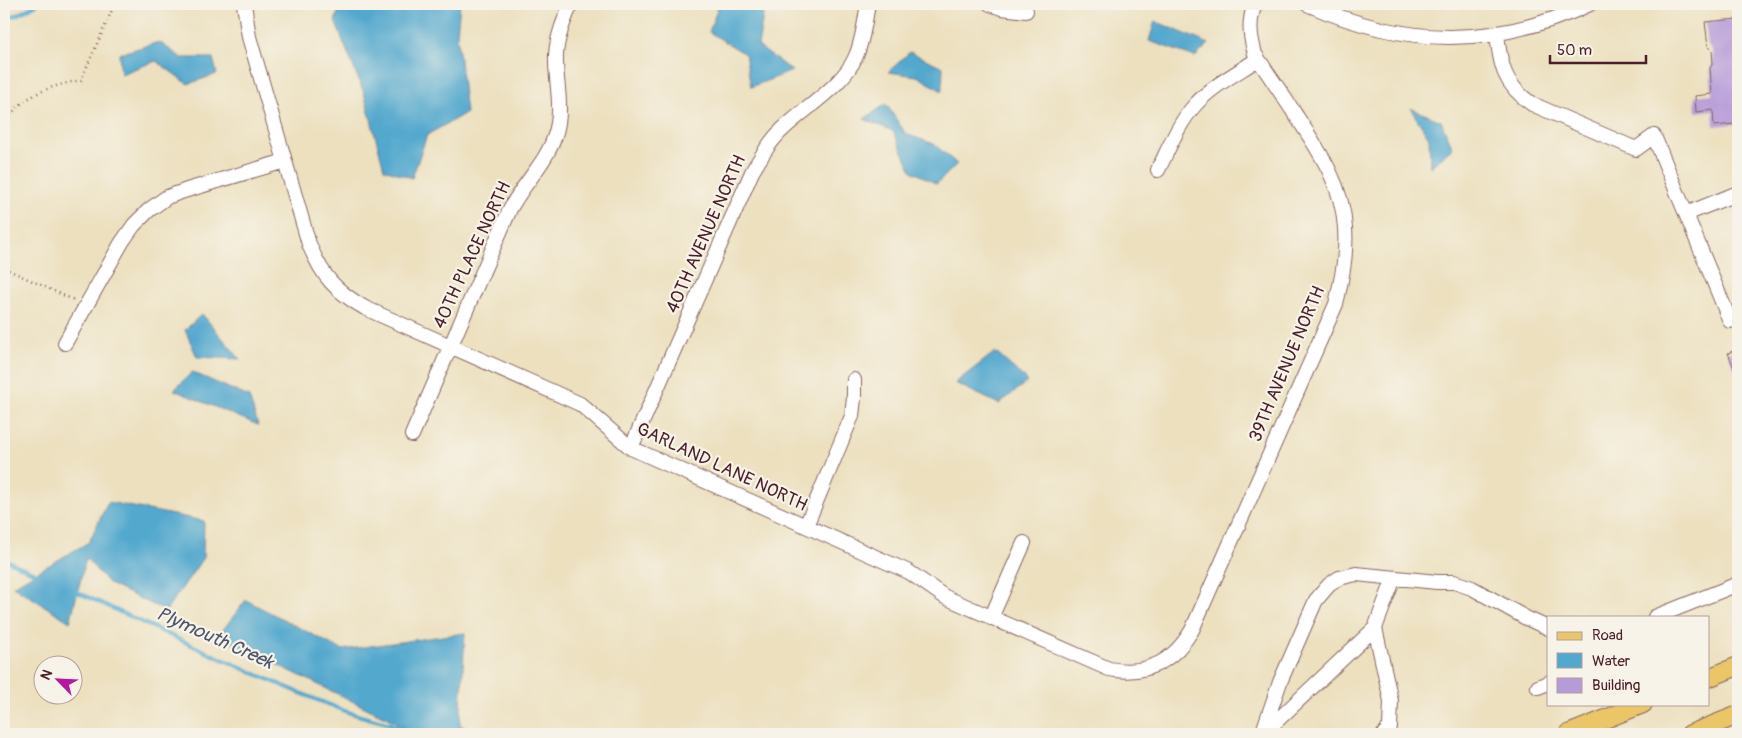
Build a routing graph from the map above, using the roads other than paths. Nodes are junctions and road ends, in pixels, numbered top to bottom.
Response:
1 (244, 4) edge
2 (571, 4) edge
3 (868, 4) edge
4 (990, 4) edge
5 (1255, 4) edge
6 (1307, 4) edge
7 (1590, 4) edge
8 (1026, 11) dead end
9 (1497, 34) junction
10 (1258, 59) junction
11 (285, 161) junction
12 (1158, 170) dead end
13 (1738, 193) edge
14 (1686, 214) junction
15 (1738, 318) edge
16 (65, 343) dead end
17 (451, 346) junction
18 (854, 380) dead end
19 (412, 435) dead end
20 (631, 448) junction
21 (806, 526) junction
22 (1024, 543) dead end
23 (1394, 578) junction
24 (1738, 584) edge
25 (1658, 616) edge
26 (991, 618) junction
27 (1374, 628) junction
28 (1547, 628) edge
29 (1738, 666) edge
30 (1150, 668) joint
31 (1710, 677) edge
32 (1638, 706) edge
33 (1738, 715) edge
34 (1262, 734) edge
35 (1384, 734) edge
36 (1568, 734) edge
37 (1690, 734) edge

1 - 11 street, GARLAND LANE NORTH
2 - 17 street, 40TH PLACE NORTH
3 - 20 street, 40TH AVENUE NORTH
4 - 8 street
5 - 10 street, 39TH AVENUE NORTH
6 - 9 street
7 - 9 street
9 - 14 street
10 - 12 street
10 - 30 street, 39TH AVENUE NORTH
11 - 16 street
11 - 17 street, GARLAND LANE NORTH
13 - 14 street
14 - 15 street
17 - 19 street, 40TH PLACE NORTH
17 - 20 street, GARLAND LANE NORTH
18 - 21 street
20 - 21 street, GARLAND LANE NORTH
21 - 26 street, GARLAND LANE NORTH
22 - 26 street
23 - 27 street
23 - 28 street
23 - 34 street
24 - 25 street
26 - 30 street, GARLAND LANE NORTH
27 - 34 street
27 - 35 street
29 - 31 main road
32 - 36 main road
33 - 37 main road

